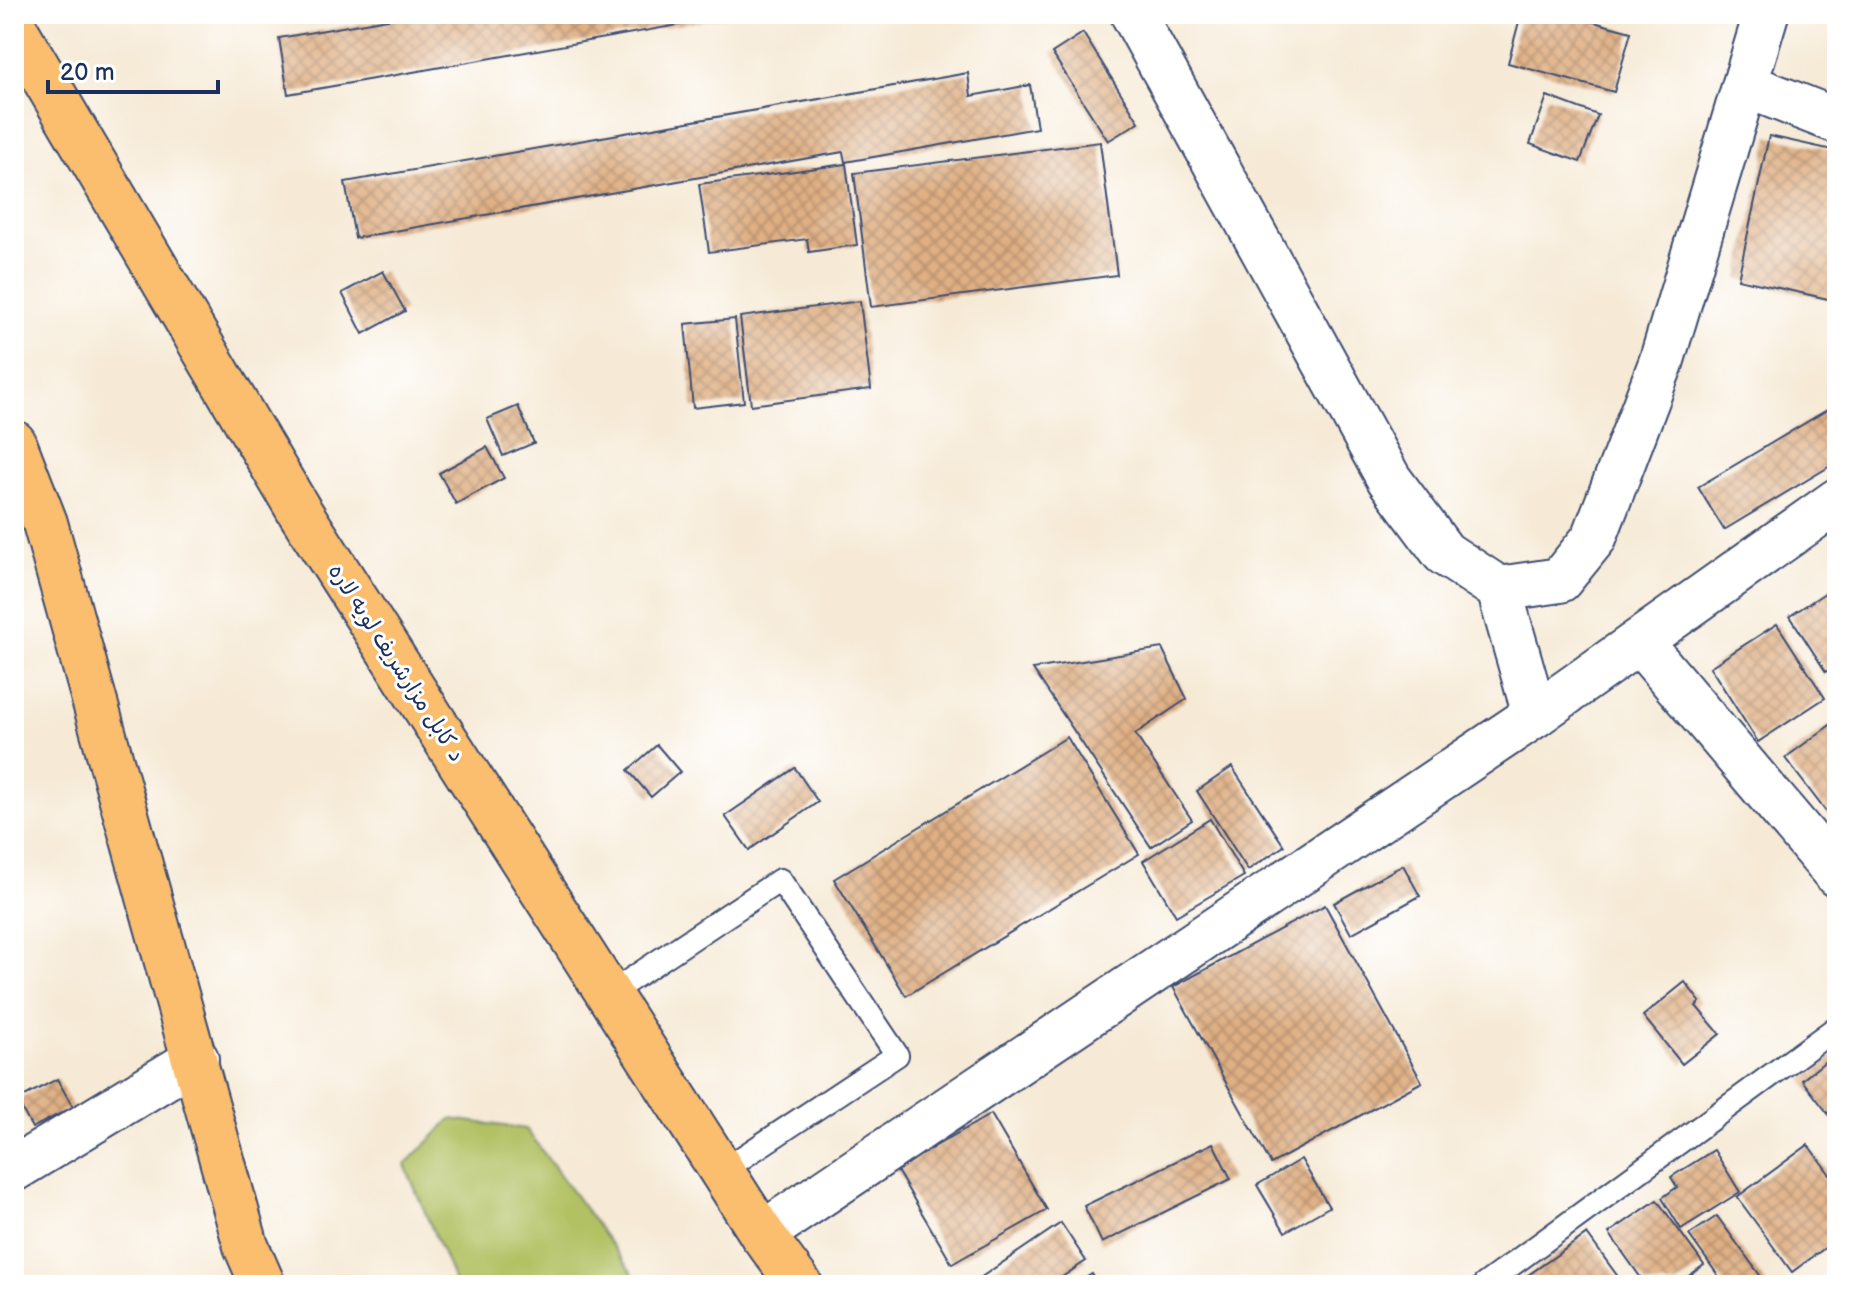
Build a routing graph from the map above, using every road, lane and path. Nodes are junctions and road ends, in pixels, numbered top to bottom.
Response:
1 (1133, 14) edge
2 (1766, 14) edge
3 (14, 27) edge
4 (1745, 85) junction
5 (1837, 121) edge
6 (14, 443) edge
7 (1837, 501) edge
8 (1499, 589) junction
9 (1640, 642) junction
10 (1535, 715) junction
11 (1837, 873) edge
12 (609, 994) junction
13 (1837, 1027) edge
14 (196, 1059) junction
15 (14, 1169) edge
16 (722, 1171) junction
17 (762, 1234) junction
18 (263, 1285) edge
19 (800, 1285) edge
20 (1484, 1285) edge

1 - 8 street
2 - 4 street
3 - 12 highway, د کابل مزارشریف لویه لاره
4 - 5 street
4 - 8 street
6 - 14 highway
7 - 9 street
8 - 10 street
9 - 10 street
9 - 11 street
10 - 17 street
12 - 16 highway, د کابل مزارشریف لویه لاره
12 - 16 lane
13 - 20 lane
14 - 15 street
14 - 18 highway
16 - 17 highway, د کابل مزارشریف لویه لاره
17 - 19 highway, د کابل مزارشریف لویه لاره

